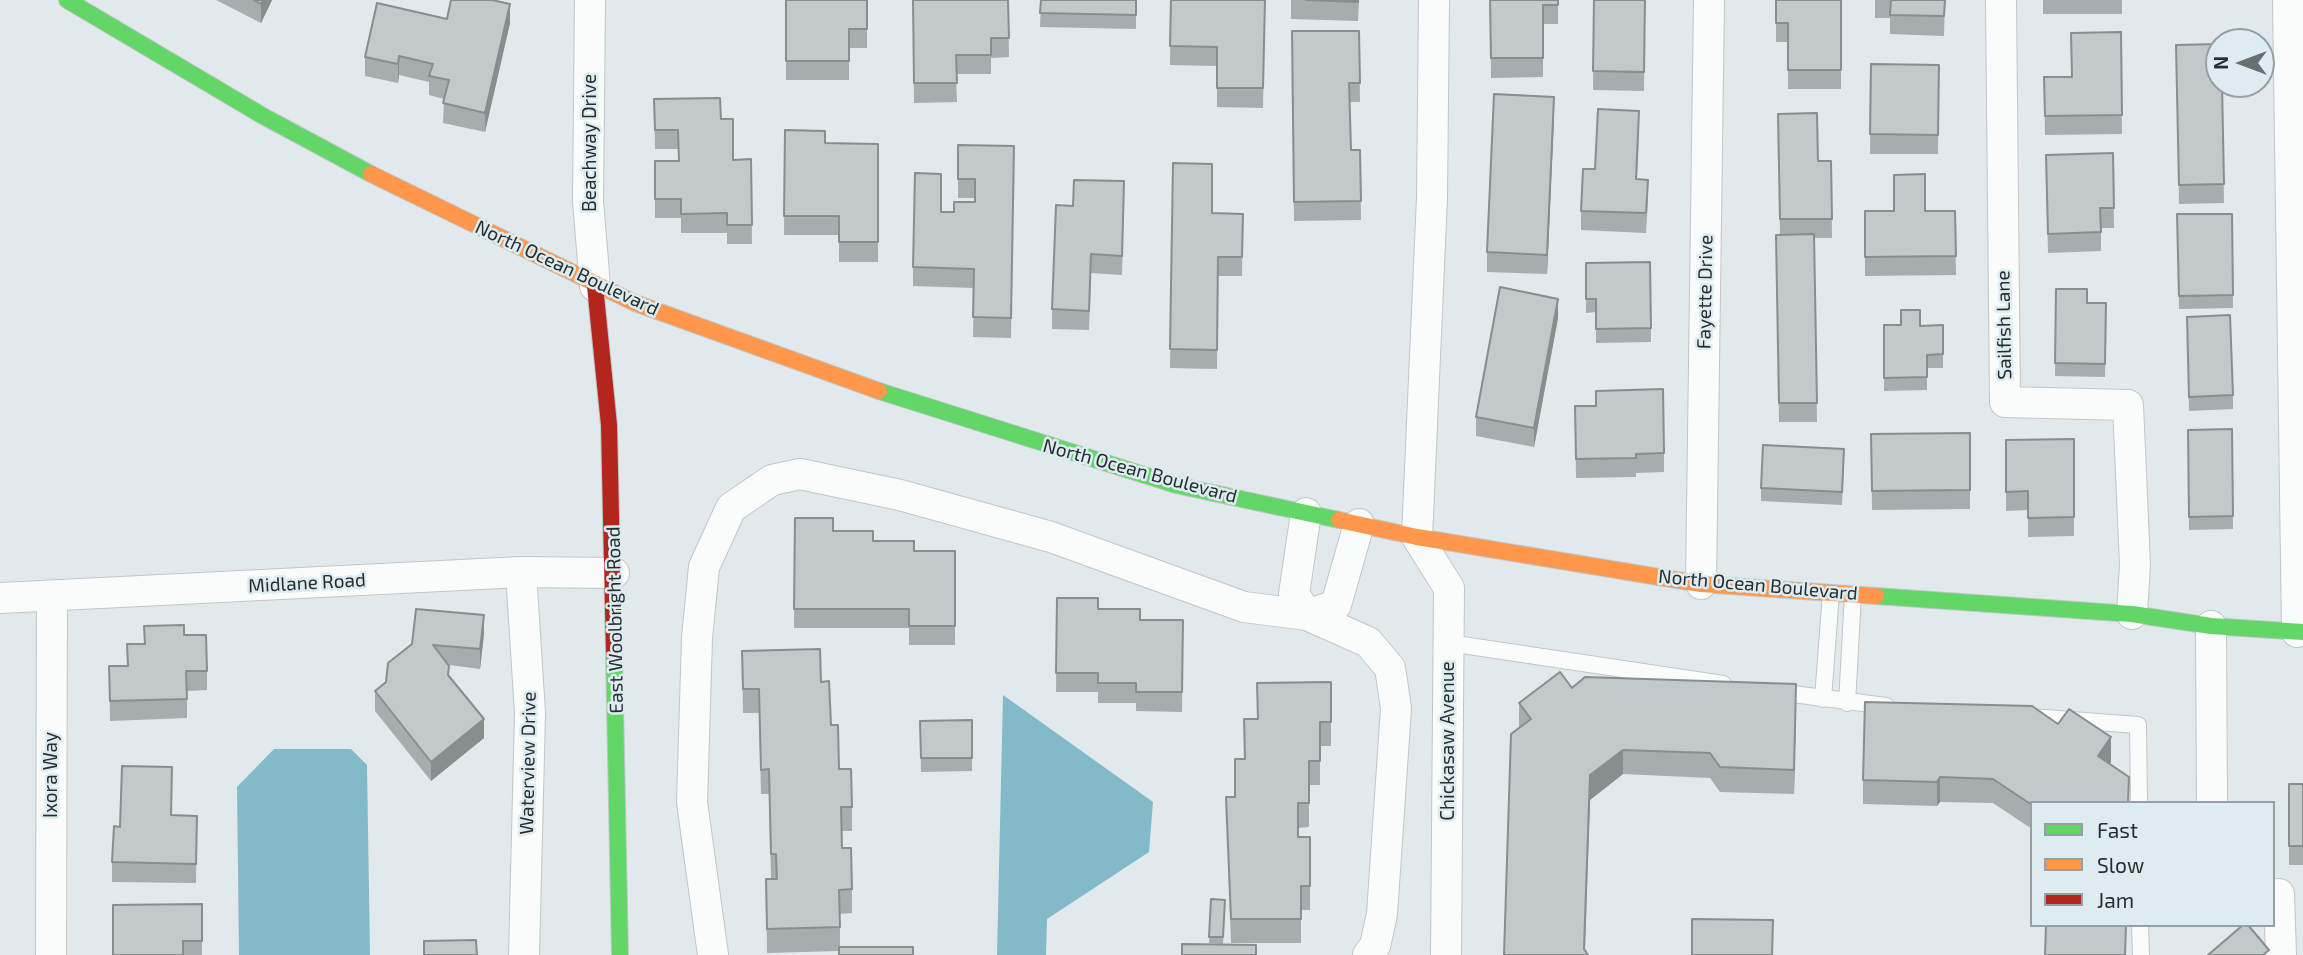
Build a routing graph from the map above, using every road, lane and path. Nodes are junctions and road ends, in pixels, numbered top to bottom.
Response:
1 (67, 0) edge
2 (590, 0) edge
3 (1433, 0) edge
4 (1709, 0) edge
5 (2001, 0) edge
6 (2288, 0) edge
7 (595, 286) junction
8 (1306, 513) junction
9 (1359, 524) junction
10 (1417, 537) junction
11 (521, 572) junction
12 (614, 573) junction
13 (1701, 584) junction
14 (1831, 593) junction
15 (1853, 594) junction
16 (52, 596) junction
17 (0, 597) edge
18 (2132, 614) junction
19 (1307, 615) junction
20 (2211, 626) junction
21 (2300, 632) edge
22 (1449, 643) junction
23 (1823, 699) junction
24 (1847, 703) junction
25 (1903, 707) edge
26 (2014, 716) edge
27 (2139, 801) edge
28 (2212, 801) edge
29 (2285, 894) edge
30 (2140, 927) edge
31 (51, 955) edge
32 (524, 955) edge
33 (620, 955) edge
34 (713, 955) edge
35 (1367, 955) edge
36 (1447, 955) edge
37 (2141, 955) edge
38 (2281, 955) edge

1 - 7 main road, North Ocean Boulevard
2 - 7 street, Beachway Drive
3 - 10 street
4 - 13 street, Fayette Drive
5 - 18 street, Sailfish Lane
6 - 21 street
7 - 8 main road, North Ocean Boulevard
7 - 12 main road, East Woolbright Road
8 - 9 main road, North Ocean Boulevard
8 - 19 street
9 - 10 main road, North Ocean Boulevard
9 - 19 street
10 - 13 main road, North Ocean Boulevard
10 - 22 street, Chickasaw Avenue
11 - 12 street, Midlane Road
11 - 16 street, Midlane Road
11 - 32 street, Waterview Drive
12 - 33 main road, East Woolbright Road
13 - 14 main road, North Ocean Boulevard
14 - 15 main road, North Ocean Boulevard
14 - 23 lane
15 - 18 main road, North Ocean Boulevard
15 - 24 lane
16 - 17 street, Midlane Road
16 - 31 street, Ixora Way
18 - 20 main road, North Ocean Boulevard
19 - 34 street
19 - 35 street
20 - 21 main road, North Ocean Boulevard
20 - 28 street
22 - 23 lane
22 - 36 street, Chickasaw Avenue
23 - 24 lane
24 - 25 lane
26 - 27 lane
29 - 38 street
30 - 37 lane

